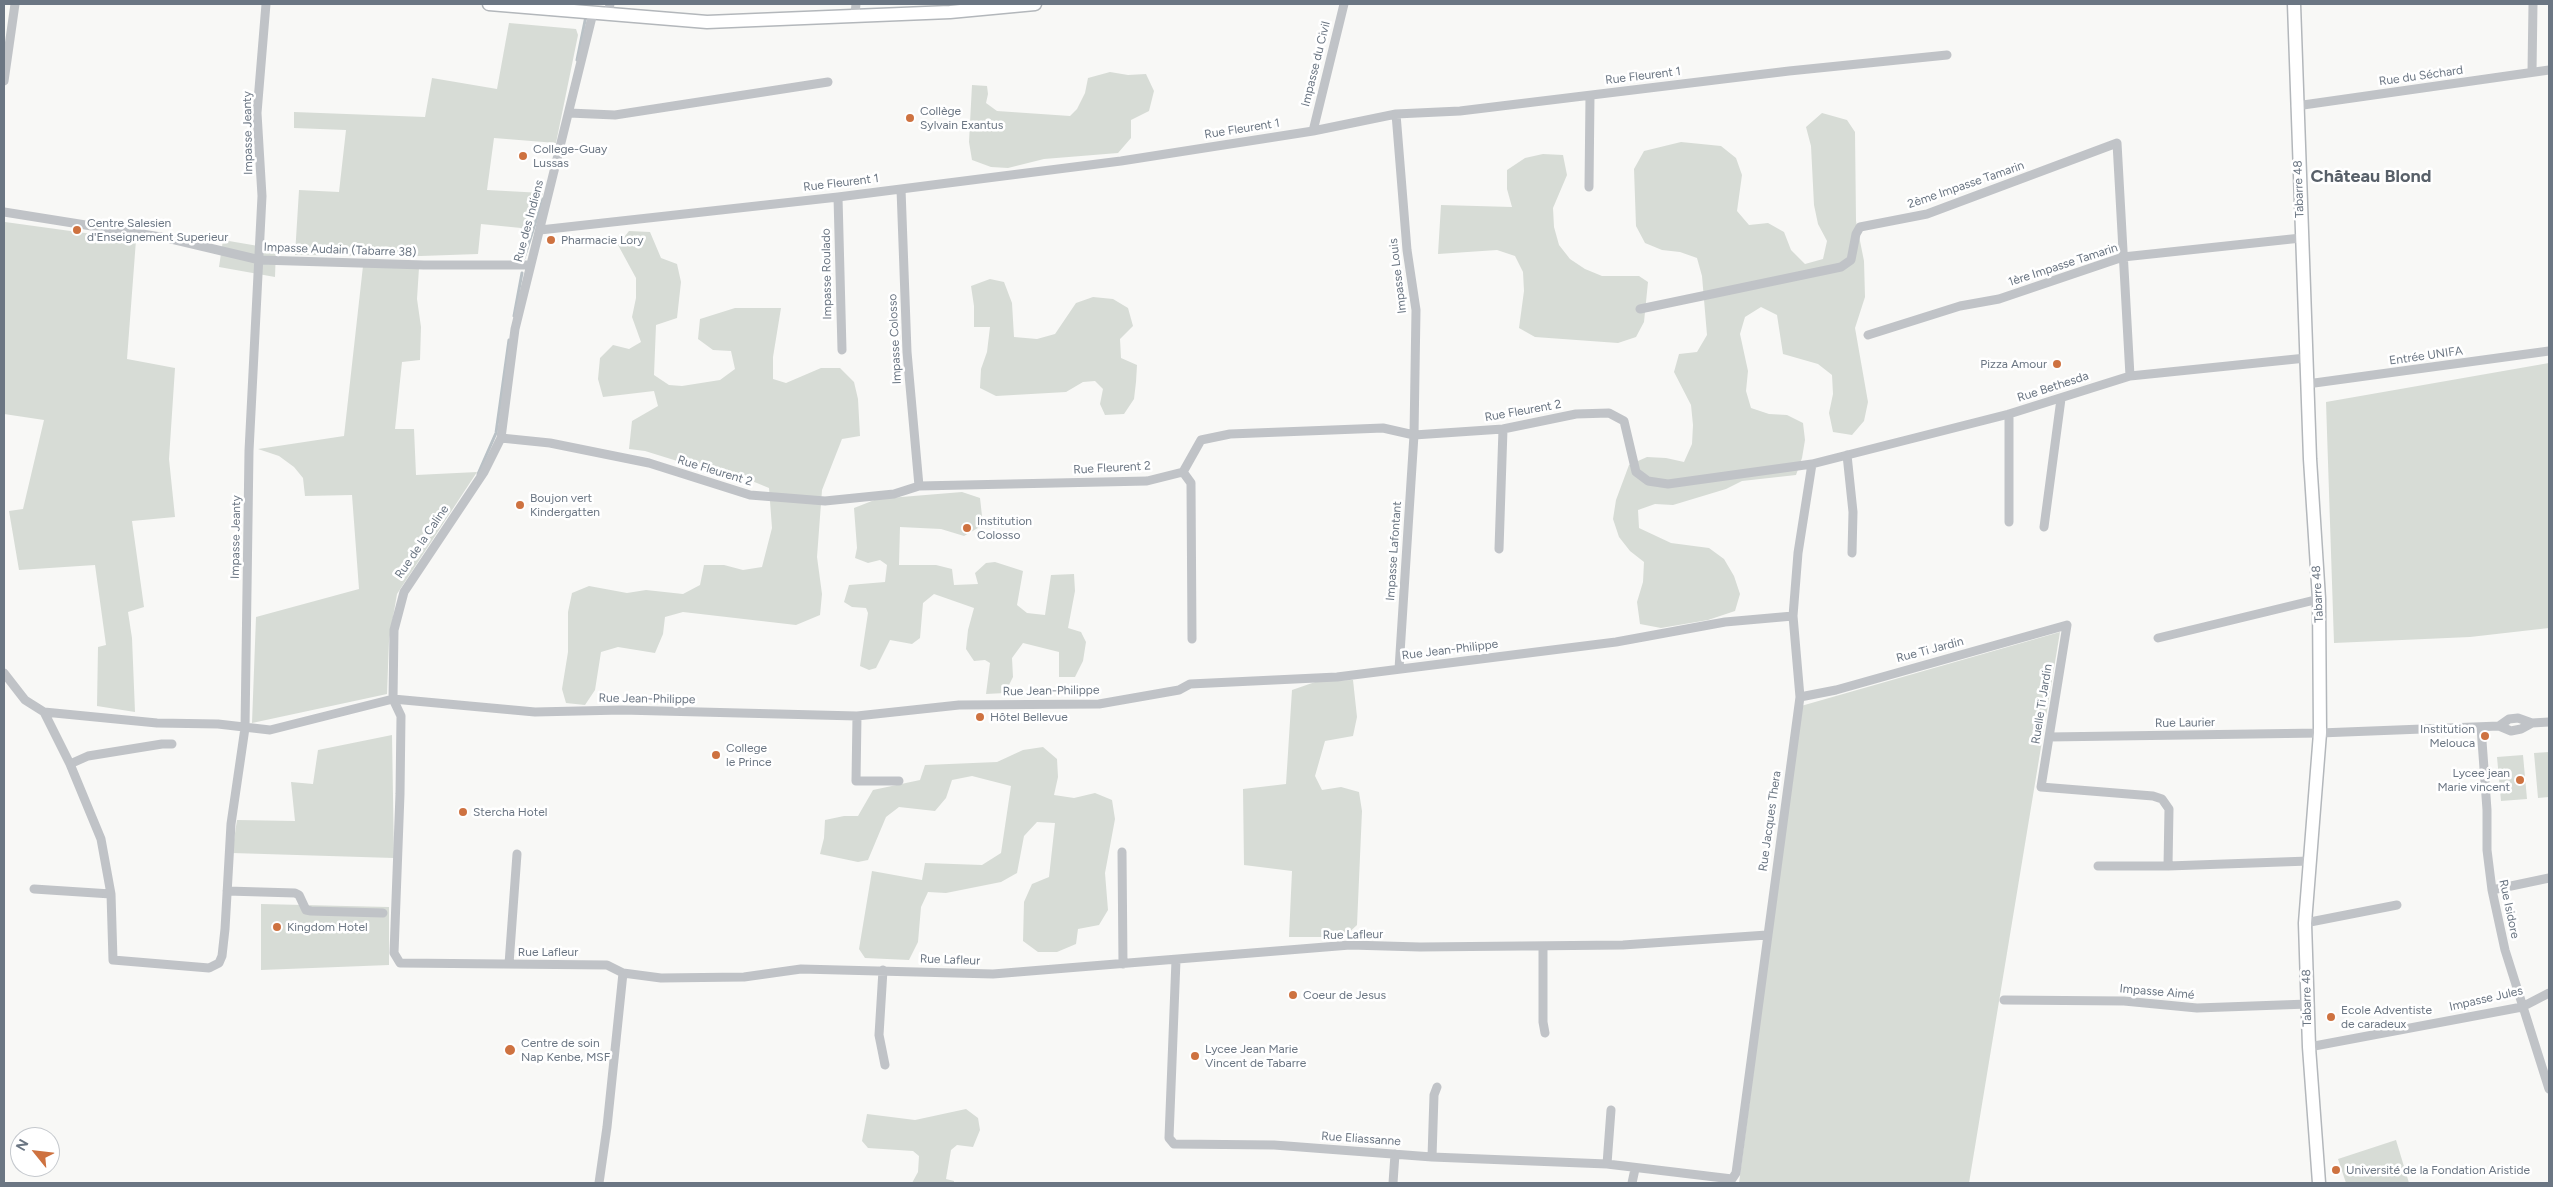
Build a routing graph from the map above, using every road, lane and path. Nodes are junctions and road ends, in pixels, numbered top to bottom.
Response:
1 (15, 4) edge
2 (266, 4) edge
3 (489, 4) edge
4 (1035, 4) edge
5 (1344, 4) edge
6 (2294, 4) edge
7 (2533, 4) edge
8 (949, 8) edge
9 (609, 9) edge
10 (856, 9) edge
11 (593, 13) junction
12 (1947, 55) dead end
13 (2549, 70) edge
14 (2532, 72) junction
15 (4, 81) edge
16 (828, 82) dead end
17 (1590, 96) junction
18 (2296, 106) junction
19 (569, 113) junction
20 (1396, 114) junction
21 (1313, 131) junction
22 (1589, 187) dead end
23 (900, 189) junction
24 (838, 196) junction
25 (4, 212) edge
26 (540, 230) junction
27 (2301, 238) junction
28 (2123, 257) junction
29 (260, 260) junction
30 (530, 265) junction
31 (1640, 309) dead end
32 (1868, 335) dead end
33 (842, 350) dead end
34 (2549, 351) edge
35 (2306, 358) junction
36 (2130, 376) junction
37 (2307, 384) junction
38 (2062, 398) junction
39 (2009, 414) junction
40 (1503, 429) junction
41 (1414, 435) junction
42 (501, 438) junction
43 (1847, 455) junction
44 (1812, 464) junction
45 (1183, 472) junction
46 (919, 486) junction
47 (2009, 522) dead end
48 (2044, 527) dead end
49 (1499, 549) dead end
50 (1852, 553) dead end
51 (2319, 599) junction
52 (1793, 616) junction
53 (2068, 625) joint
54 (2158, 638) dead end
55 (1192, 639) dead end
56 (1399, 669) junction
57 (4, 672) edge
58 (1800, 697) junction
59 (393, 699) junction
60 (44, 712) junction
61 (857, 716) junction
62 (2549, 722) edge
63 (2481, 727) junction
64 (245, 728) junction
65 (2320, 733) junction
66 (2049, 737) junction
67 (172, 744) dead end
68 (70, 764) junction
69 (899, 781) dead end
70 (1122, 852) dead end
71 (517, 854) dead end
72 (2309, 861) junction
73 (2098, 866) dead end
74 (2168, 866) junction
75 (2549, 878) edge
76 (34, 889) dead end
77 (2492, 890) junction
78 (227, 892) junction
79 (111, 894) junction
80 (2397, 905) dead end
81 (383, 913) dead end
82 (2305, 923) junction
83 (1767, 935) junction
84 (1543, 946) junction
85 (1176, 960) junction
86 (509, 964) junction
87 (1123, 964) junction
88 (883, 970) junction
89 (623, 973) junction
90 (2549, 993) edge
91 (2004, 1000) dead end
92 (2308, 1004) junction
93 (2522, 1007) junction
94 (1545, 1033) dead end
95 (2309, 1046) junction
96 (885, 1065) dead end
97 (1437, 1087) dead end
98 (2549, 1089) edge
99 (1611, 1110) dead end
100 (1395, 1154) junction
101 (1432, 1157) junction
102 (1607, 1164) junction
103 (1635, 1168) junction
104 (1732, 1179) joint
105 (599, 1183) edge
106 (1393, 1183) edge
107 (1632, 1183) edge
108 (2319, 1183) edge

1 - 15 street
2 - 29 street, Impasse Jeanty
3 - 11 street
4 - 8 street
5 - 21 street, Impasse du Civil
6 - 18 street, Tabarre 48
7 - 14 street
8 - 10 street
9 - 10 street
9 - 11 street
11 - 19 street, Rue des Indiens
12 - 17 street, Rue Fleurent 1
13 - 14 street, Rue du Séchard
14 - 18 street, Rue du Séchard
16 - 19 street
17 - 20 street, Rue Fleurent 1
17 - 22 street
18 - 27 street, Tabarre 48
19 - 26 street, Rue des Indiens
20 - 21 street, Rue Fleurent 1
20 - 41 street, Impasse Louis
21 - 23 street, Rue Fleurent 1
23 - 24 street, Rue Fleurent 1
23 - 46 street, Impasse Colosso
24 - 26 street, Rue Fleurent 1
24 - 33 street, Impasse Roulado
25 - 29 street, Impasse Audain (Tabarre 38)
26 - 30 street, Rue des Indiens
27 - 28 street, 1ère Impasse Tamarin
27 - 35 street, Tabarre 48
28 - 31 street, 2ème Impasse Tamarin
28 - 32 street, 1ère Impasse Tamarin
28 - 36 street
29 - 30 street, Impasse Audain (Tabarre 38)
29 - 64 street, Impasse Jeanty
30 - 42 street, Rue des Indiens
34 - 37 street, Entrée UNIFA
35 - 36 street, Rue Bethesda
35 - 37 street, Tabarre 48
36 - 38 street, Rue Bethesda
37 - 51 street, Tabarre 48
38 - 39 street, Rue Bethesda
38 - 48 street
39 - 43 street, Rue Bethesda
39 - 47 street
40 - 41 street, Rue Fleurent 2
40 - 44 street, Rue Fleurent 2
40 - 49 street
41 - 45 street, Rue Fleurent 2
41 - 56 street, Impasse Lafontant
42 - 46 street, Rue Fleurent 2
42 - 59 street, Rue de la Caline
43 - 44 street, Rue Bethesda
43 - 50 street
44 - 52 street, Rue Jacques Thera
45 - 46 street, Rue Fleurent 2
45 - 55 street
51 - 54 street
51 - 65 street, Tabarre 48
52 - 56 street, Rue Jean-Philippe
52 - 58 street, Rue Jacques Thera
53 - 58 street, Rue Ti Jardin
53 - 66 street, Ruelle Ti Jardin
56 - 61 street, Rue Jean-Philippe
57 - 60 street
58 - 83 street, Rue Jacques Thera
59 - 61 street, Rue Jean-Philippe
59 - 64 street, Rue Jean-Philippe
59 - 86 street, Rue Lafleur
60 - 64 street, Rue Jean-Philippe
60 - 68 street
61 - 69 street
62 - 63 street, Rue Laurier
63 - 65 street, Rue Laurier
63 - 77 street, Rue Isidore
64 - 78 street, Impasse Jeanty
65 - 66 street, Rue Laurier
65 - 72 street, Tabarre 48
66 - 74 street, Ruelle Ti Jardin
67 - 68 street
68 - 79 street
70 - 87 street
71 - 86 street
72 - 74 street
72 - 82 street, Tabarre 48
73 - 74 street
75 - 77 street
76 - 79 street
77 - 93 street, Rue Isidore
78 - 79 street, Impasse Jeanty
78 - 81 street
80 - 82 street
82 - 92 street, Tabarre 48
83 - 84 street, Rue Lafleur
83 - 104 street, Rue Jacques Thera
84 - 85 street, Rue Lafleur
84 - 94 street
85 - 87 street, Rue Lafleur
85 - 100 street, Rue Eliassanne
86 - 89 street, Rue Lafleur
87 - 88 street, Rue Lafleur
88 - 89 street, Rue Lafleur
88 - 96 street
89 - 105 street
90 - 93 street, Impasse Jules
91 - 92 street, Impasse Aimé
92 - 95 street, Tabarre 48
93 - 95 street, Impasse Jules
93 - 98 street, Rue Isidore
95 - 108 street, Tabarre 48
97 - 101 street
99 - 102 street
100 - 101 street, Rue Eliassanne
100 - 106 street
101 - 102 street, Rue Eliassanne
102 - 103 street, Rue Eliassanne
103 - 104 street, Rue Eliassanne
103 - 107 street

